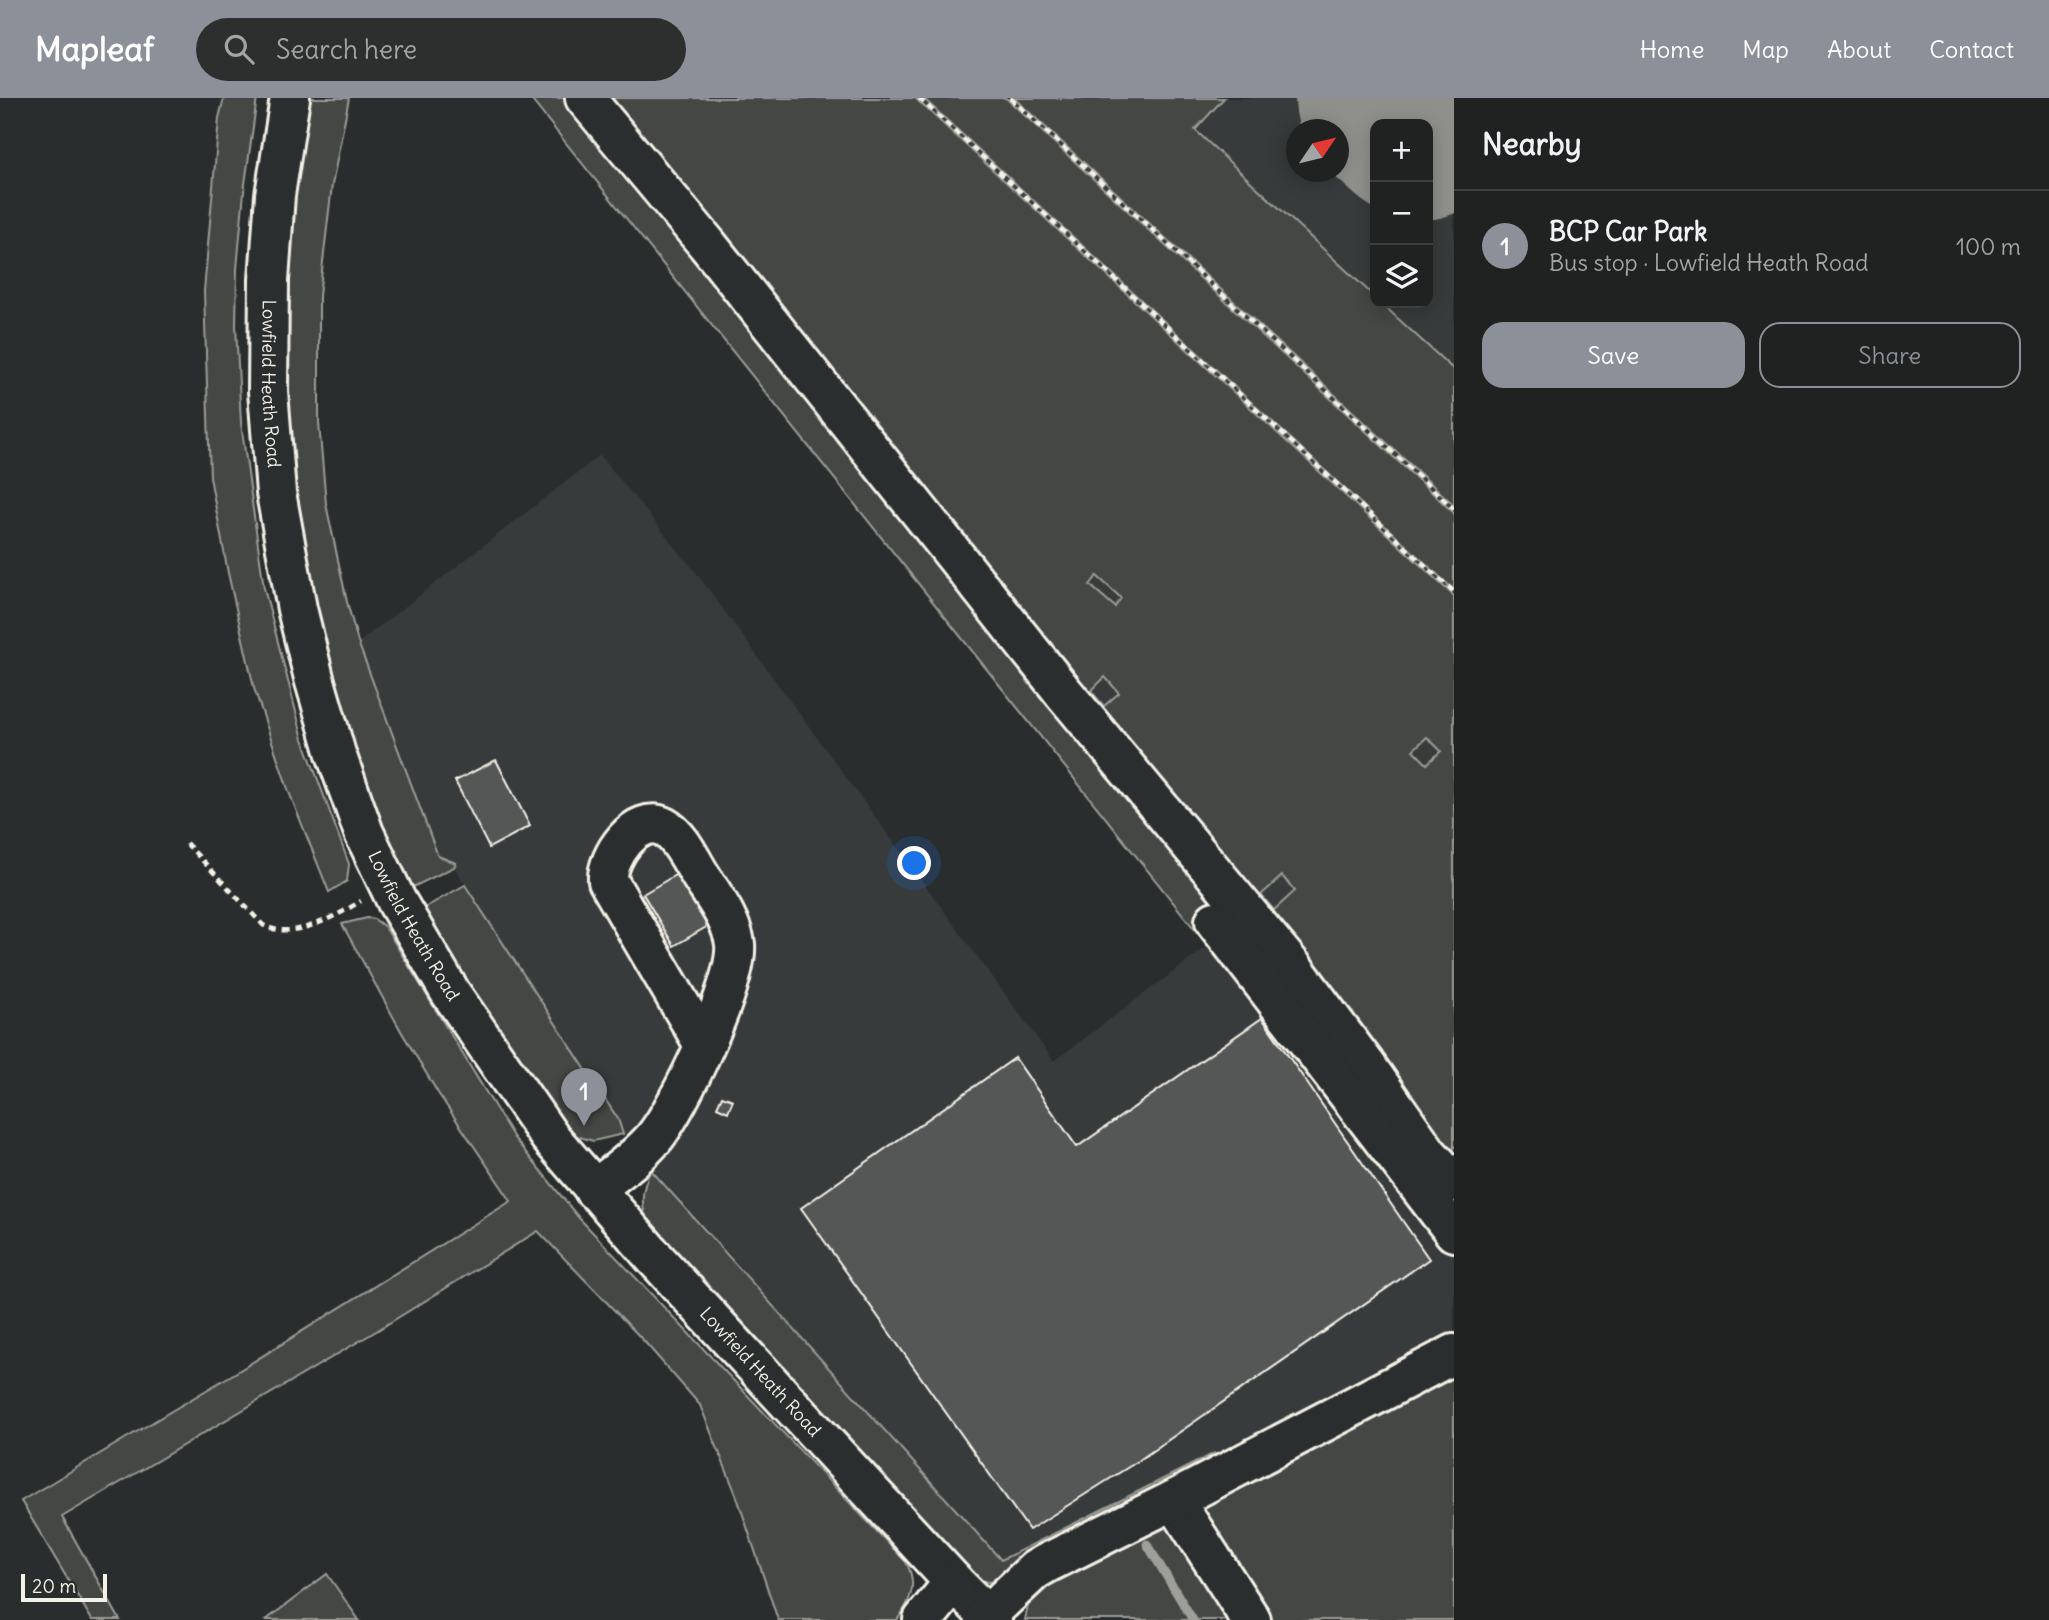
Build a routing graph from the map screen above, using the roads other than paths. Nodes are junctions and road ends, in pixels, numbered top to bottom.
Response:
1 (290, 98) edge
2 (585, 98) edge
3 (1216, 921) dead end
4 (704, 1045) junction
5 (1454, 1182) edge
6 (594, 1190) junction
7 (1454, 1232) edge
8 (1454, 1354) edge
9 (1174, 1500) junction
10 (954, 1582) junction
11 (990, 1617) edge
12 (923, 1620) edge
13 (1251, 1620) edge

1 - 6 street, Lowfield Heath Road
2 - 5 street
3 - 7 street
4 - 4 street
4 - 6 street
6 - 10 street, Lowfield Heath Road
8 - 9 street
9 - 11 street
9 - 13 street
10 - 11 street, Lowfield Heath Road
10 - 12 street

